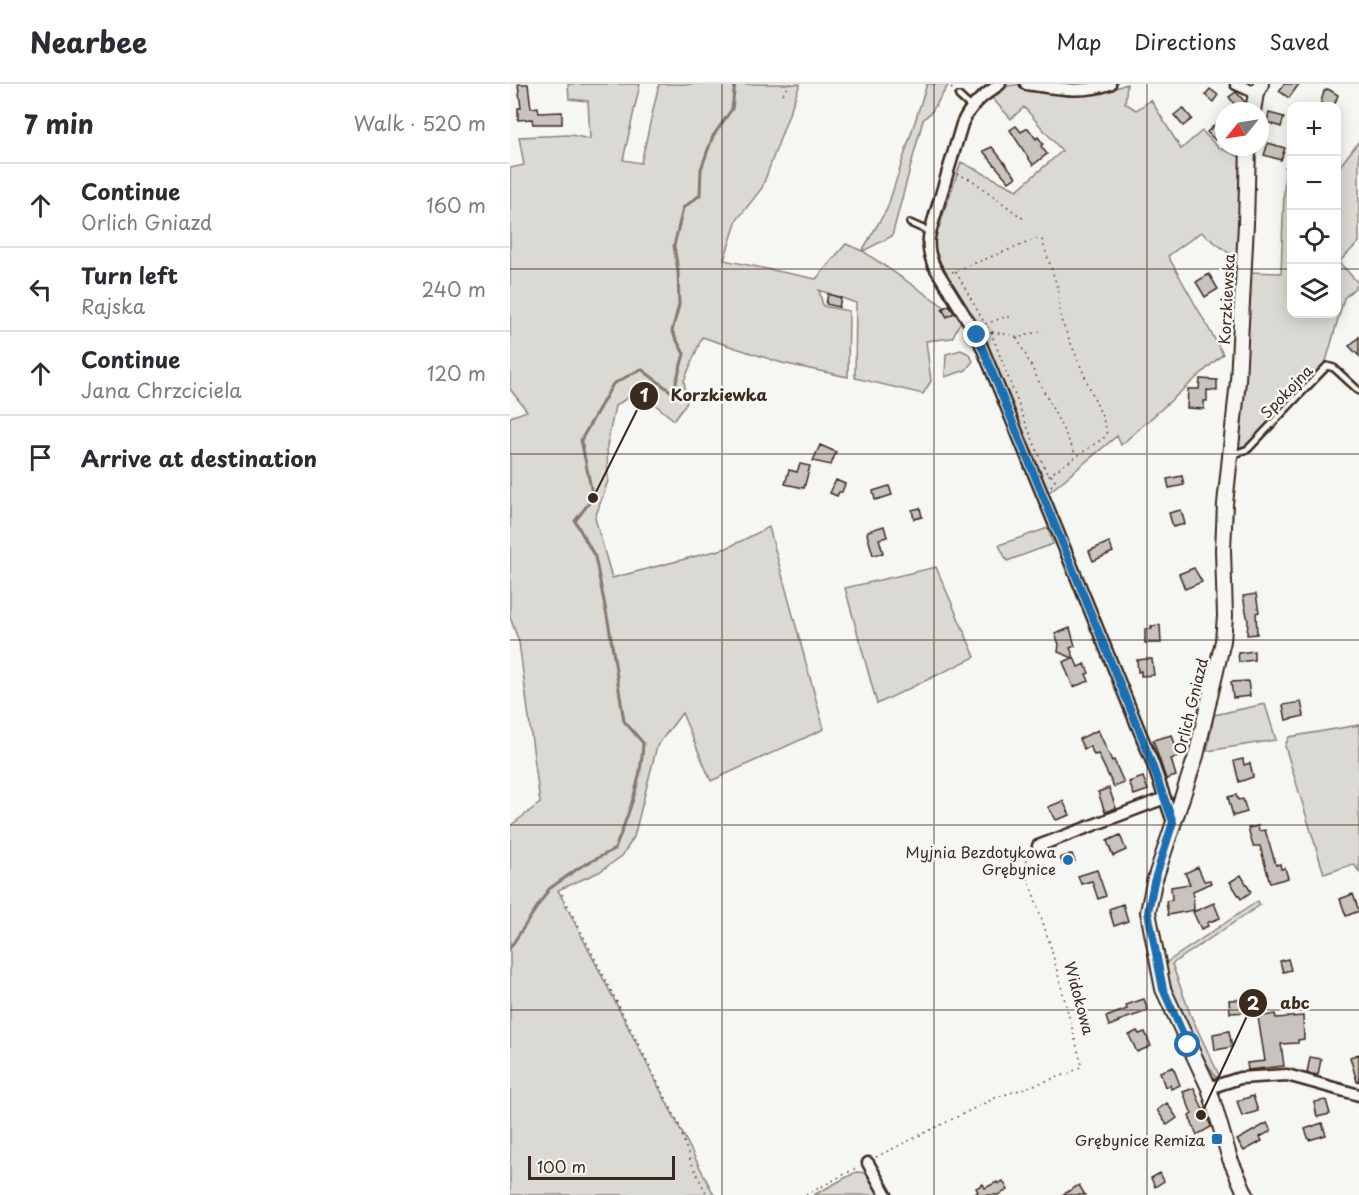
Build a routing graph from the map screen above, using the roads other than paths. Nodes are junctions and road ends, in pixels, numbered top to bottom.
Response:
1 (1000, 84) edge
2 (1026, 84) edge
3 (1110, 84) edge
4 (1236, 84) edge
5 (1258, 88) edge
6 (959, 96) road end
7 (971, 107) junction
8 (1248, 156) edge
9 (910, 223) dead end
10 (930, 232) junction
11 (1359, 391) edge
12 (1230, 454) junction
13 (1165, 798) junction
14 (1173, 822) junction
15 (1038, 846) road end
16 (1209, 1088) junction
17 (1359, 1095) edge
18 (868, 1163) road end
19 (885, 1195) edge
20 (1246, 1195) edge

1 - 7 street
2 - 3 street
4 - 5 street
6 - 7 lane
7 - 10 street
8 - 12 street, Korzkiewska
9 - 10 lane
10 - 13 street
11 - 12 lane, Spokojna
12 - 14 street, Orlich Gniazd
13 - 14 street
13 - 15 street
14 - 16 street, Orlich Gniazd
16 - 17 street
16 - 20 street, Orlich Gniazd
18 - 19 street

